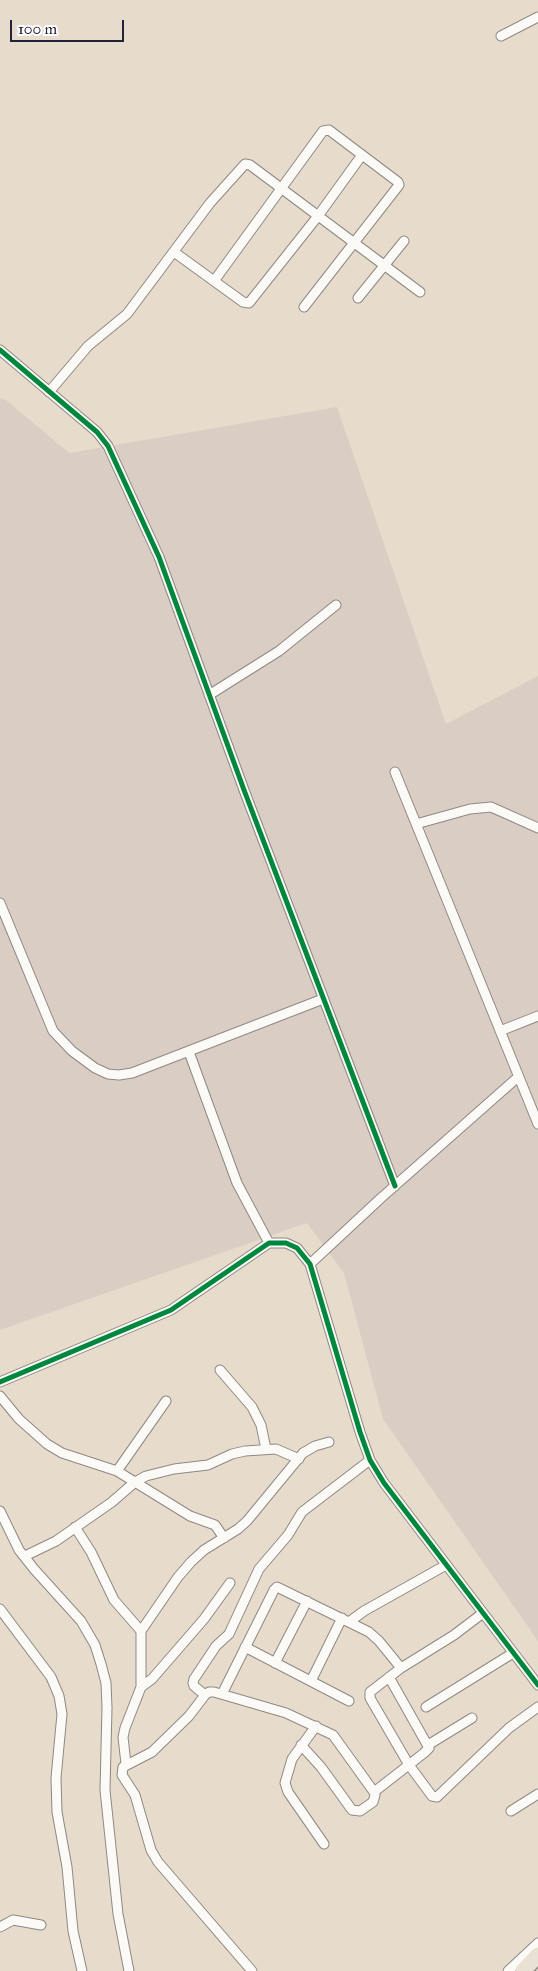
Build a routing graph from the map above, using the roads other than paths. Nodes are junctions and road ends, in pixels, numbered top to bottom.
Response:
1 (538, 17) edge
2 (501, 36) dead end
3 (362, 155) junction
4 (281, 189) junction
5 (318, 216) junction
6 (404, 241) dead end
7 (354, 243) junction
8 (174, 252) junction
9 (384, 266) junction
10 (214, 281) junction
11 (420, 292) dead end
12 (358, 298) dead end
13 (304, 307) dead end
14 (0, 350) edge
15 (49, 392) junction
16 (336, 606) dead end
17 (209, 695) junction
18 (395, 772) dead end
19 (416, 824) junction
20 (538, 828) edge
21 (0, 903) edge
22 (323, 999) junction
23 (538, 1016) edge
24 (500, 1031) junction
25 (189, 1052) junction
26 (518, 1077) junction
27 (538, 1124) edge
28 (395, 1186) junction
29 (269, 1243) junction
30 (310, 1264) junction
31 (220, 1370) dead end
32 (0, 1382) edge
33 (0, 1396) edge
34 (166, 1401) dead end
35 (329, 1442) dead end
36 (266, 1449) junction
37 (298, 1460) junction
38 (370, 1460) junction
39 (117, 1472) junction
40 (135, 1482) junction
41 (0, 1510) edge
42 (75, 1527) junction
43 (224, 1538) junction
44 (25, 1556) junction
45 (446, 1564) junction
46 (230, 1583) dead end
47 (307, 1601) junction
48 (0, 1609) edge
49 (483, 1613) junction
50 (346, 1620) junction
51 (141, 1631) junction
52 (245, 1647) junction
53 (513, 1653) junction
54 (275, 1663) junction
55 (401, 1668) junction
56 (389, 1677) junction
57 (311, 1681) junction
58 (538, 1685) edge
59 (141, 1687) junction
60 (222, 1694) junction
61 (205, 1695) junction
62 (349, 1701) dead end
63 (538, 1707) edge
64 (426, 1708) dead end
65 (472, 1718) dead end
66 (316, 1726) junction
67 (301, 1745) junction
68 (428, 1745) junction
69 (126, 1764) junction
70 (409, 1765) junction
71 (374, 1792) junction
72 (538, 1794) edge
73 (511, 1811) dead end
74 (324, 1844) dead end
75 (41, 1925) dead end
76 (0, 1927) edge
77 (538, 1943) edge
78 (538, 1955) edge
79 (82, 1971) edge
80 (129, 1971) edge
81 (252, 1971) edge
82 (508, 1971) edge
83 (523, 1971) edge

1 - 2 street
3 - 4 street
3 - 5 street
3 - 7 street
4 - 5 street
4 - 8 street
4 - 10 street
5 - 7 street
5 - 10 street
6 - 9 street
7 - 9 street
7 - 13 street
8 - 10 street
8 - 15 street
9 - 11 street
9 - 12 street
14 - 15 street
15 - 17 street
16 - 17 street
17 - 22 street
18 - 19 street
19 - 20 street
19 - 24 street
21 - 25 street
22 - 25 street
22 - 28 street
23 - 24 street
24 - 26 street
25 - 29 street
26 - 27 street
26 - 28 street
28 - 30 street
29 - 30 street
29 - 32 street
30 - 38 street
31 - 36 street
33 - 39 street
34 - 39 street
35 - 37 street
36 - 37 street
36 - 40 street
37 - 43 street
38 - 45 street
38 - 61 street
39 - 40 street
40 - 42 street
40 - 43 street
41 - 44 street
42 - 44 street
42 - 51 street
43 - 51 street
44 - 80 street
45 - 49 street
45 - 50 street
46 - 59 street
47 - 50 street
47 - 52 street
47 - 54 street
48 - 79 street
49 - 53 street
49 - 55 street
50 - 55 street
50 - 57 street
51 - 59 street
52 - 54 street
52 - 60 street
53 - 58 street
53 - 64 street
54 - 57 street
55 - 56 street
56 - 68 street
56 - 70 street
57 - 62 street
59 - 69 street
60 - 61 street
60 - 66 street
61 - 69 street
63 - 70 street
65 - 68 street
66 - 67 street
66 - 71 street
67 - 71 street
67 - 74 street
68 - 70 street
69 - 81 street
70 - 71 street
72 - 73 street
75 - 76 street
77 - 82 street
78 - 83 main road

